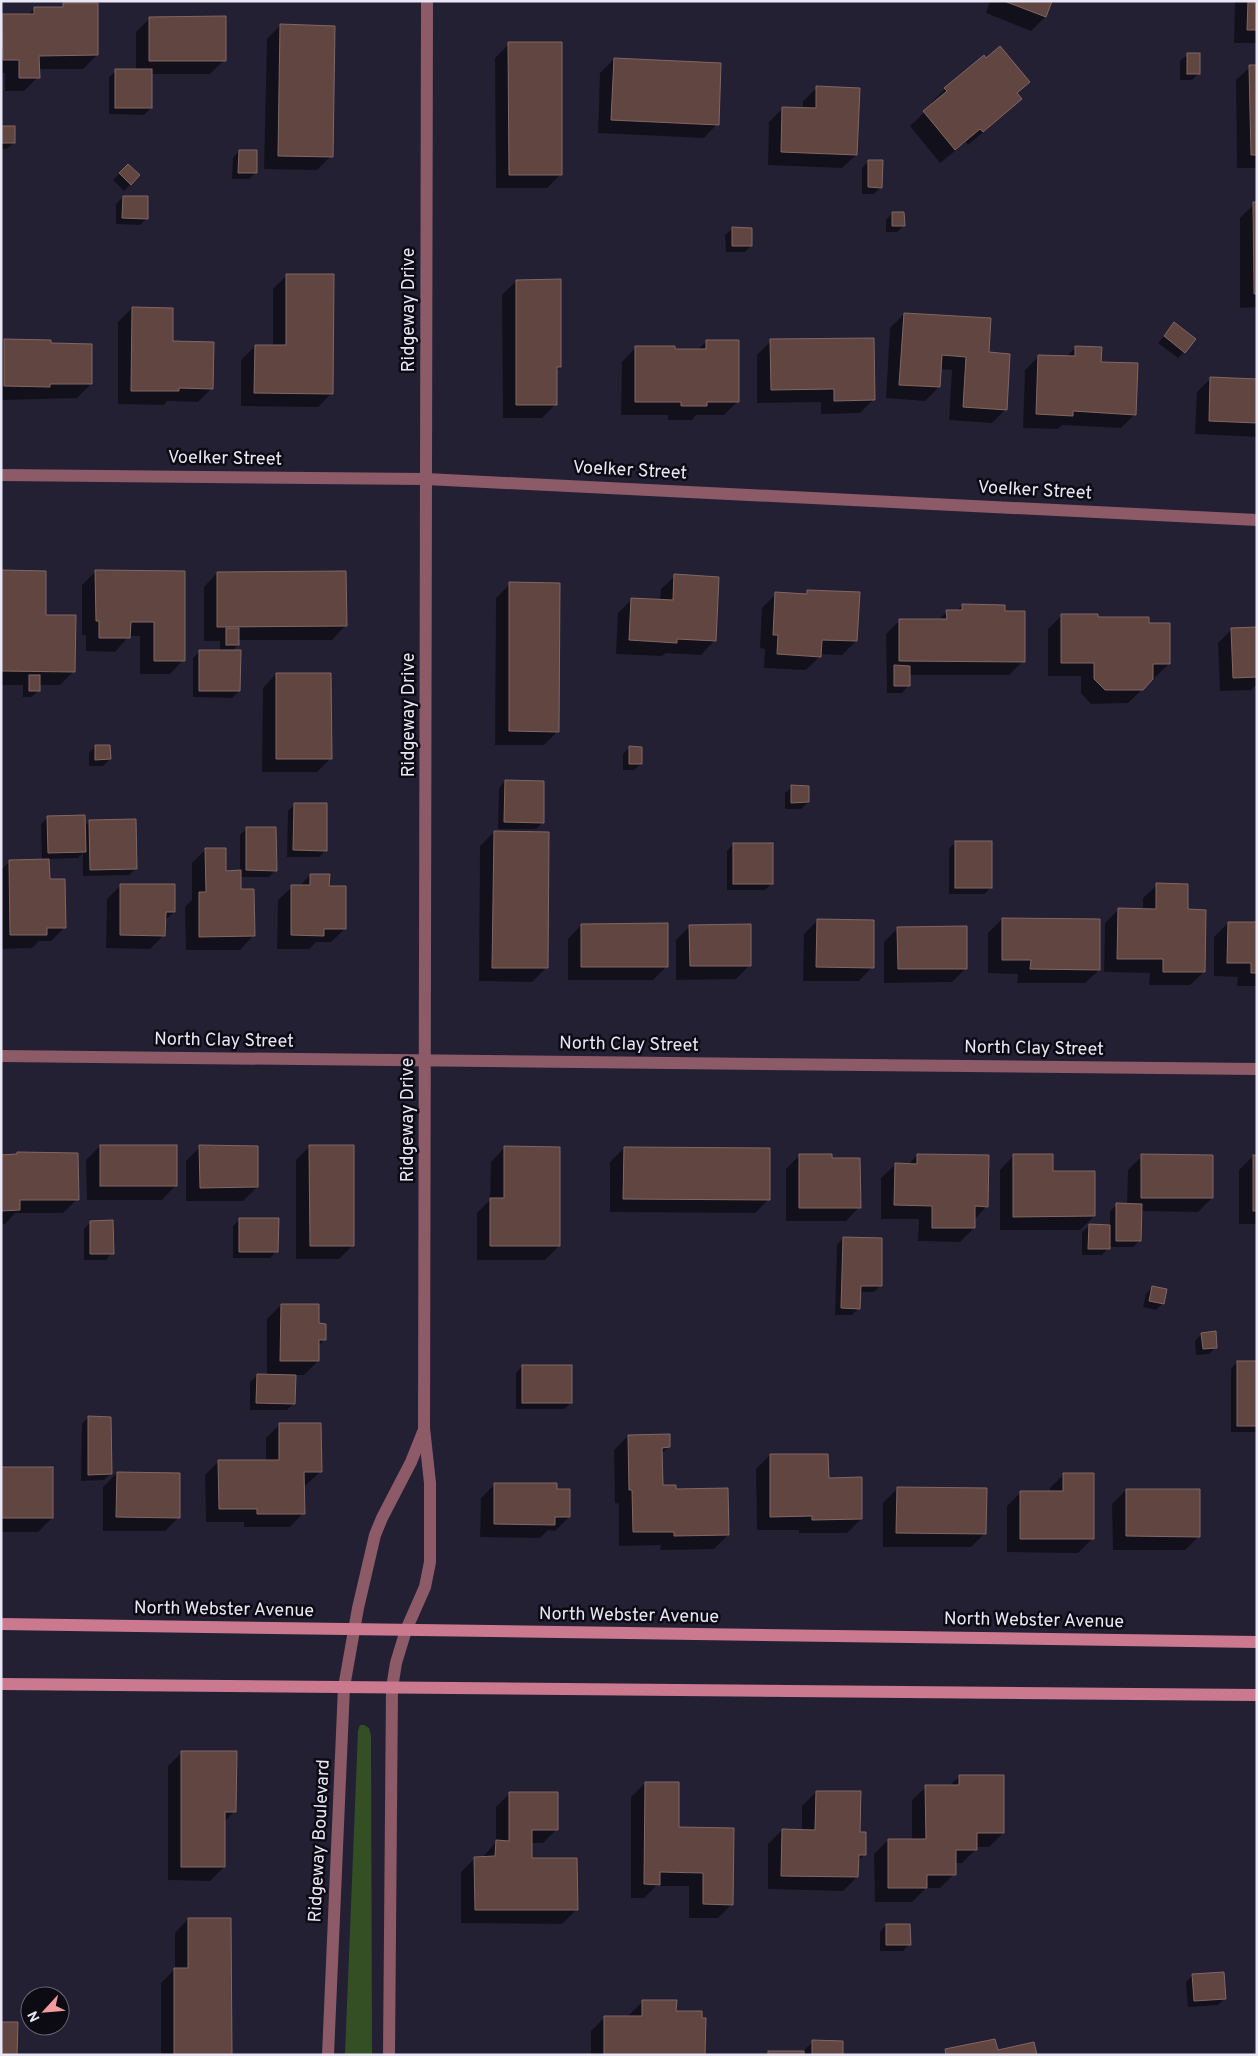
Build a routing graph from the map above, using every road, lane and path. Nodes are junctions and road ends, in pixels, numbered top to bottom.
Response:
1 (427, 1) edge
2 (1, 475) edge
3 (426, 479) junction
4 (1257, 520) edge
5 (1, 1056) edge
6 (426, 1060) junction
7 (1257, 1069) edge
8 (424, 1428) junction
9 (1, 1624) edge
10 (354, 1629) junction
11 (406, 1630) junction
12 (1257, 1642) edge
13 (1, 1684) edge
14 (344, 1688) junction
15 (392, 1688) junction
16 (1257, 1695) edge
17 (328, 2055) edge
18 (389, 2055) edge

1 - 3 street, Ridgeway Drive
2 - 3 street, Voelker Street
3 - 4 street, Voelker Street
3 - 6 street, Ridgeway Drive
5 - 6 street, North Clay Street
6 - 7 street, North Clay Street
6 - 8 street, Ridgeway Drive
8 - 10 street, Ridgeway Drive
8 - 11 street, Ridgeway Drive
9 - 10 main road, North Webster Avenue
10 - 11 main road, North Webster Avenue
10 - 14 street, Ridgeway Boulevard
11 - 12 main road, North Webster Avenue
11 - 15 street
13 - 14 main road
14 - 15 main road
14 - 17 street, Ridgeway Boulevard
15 - 16 main road
15 - 18 street

